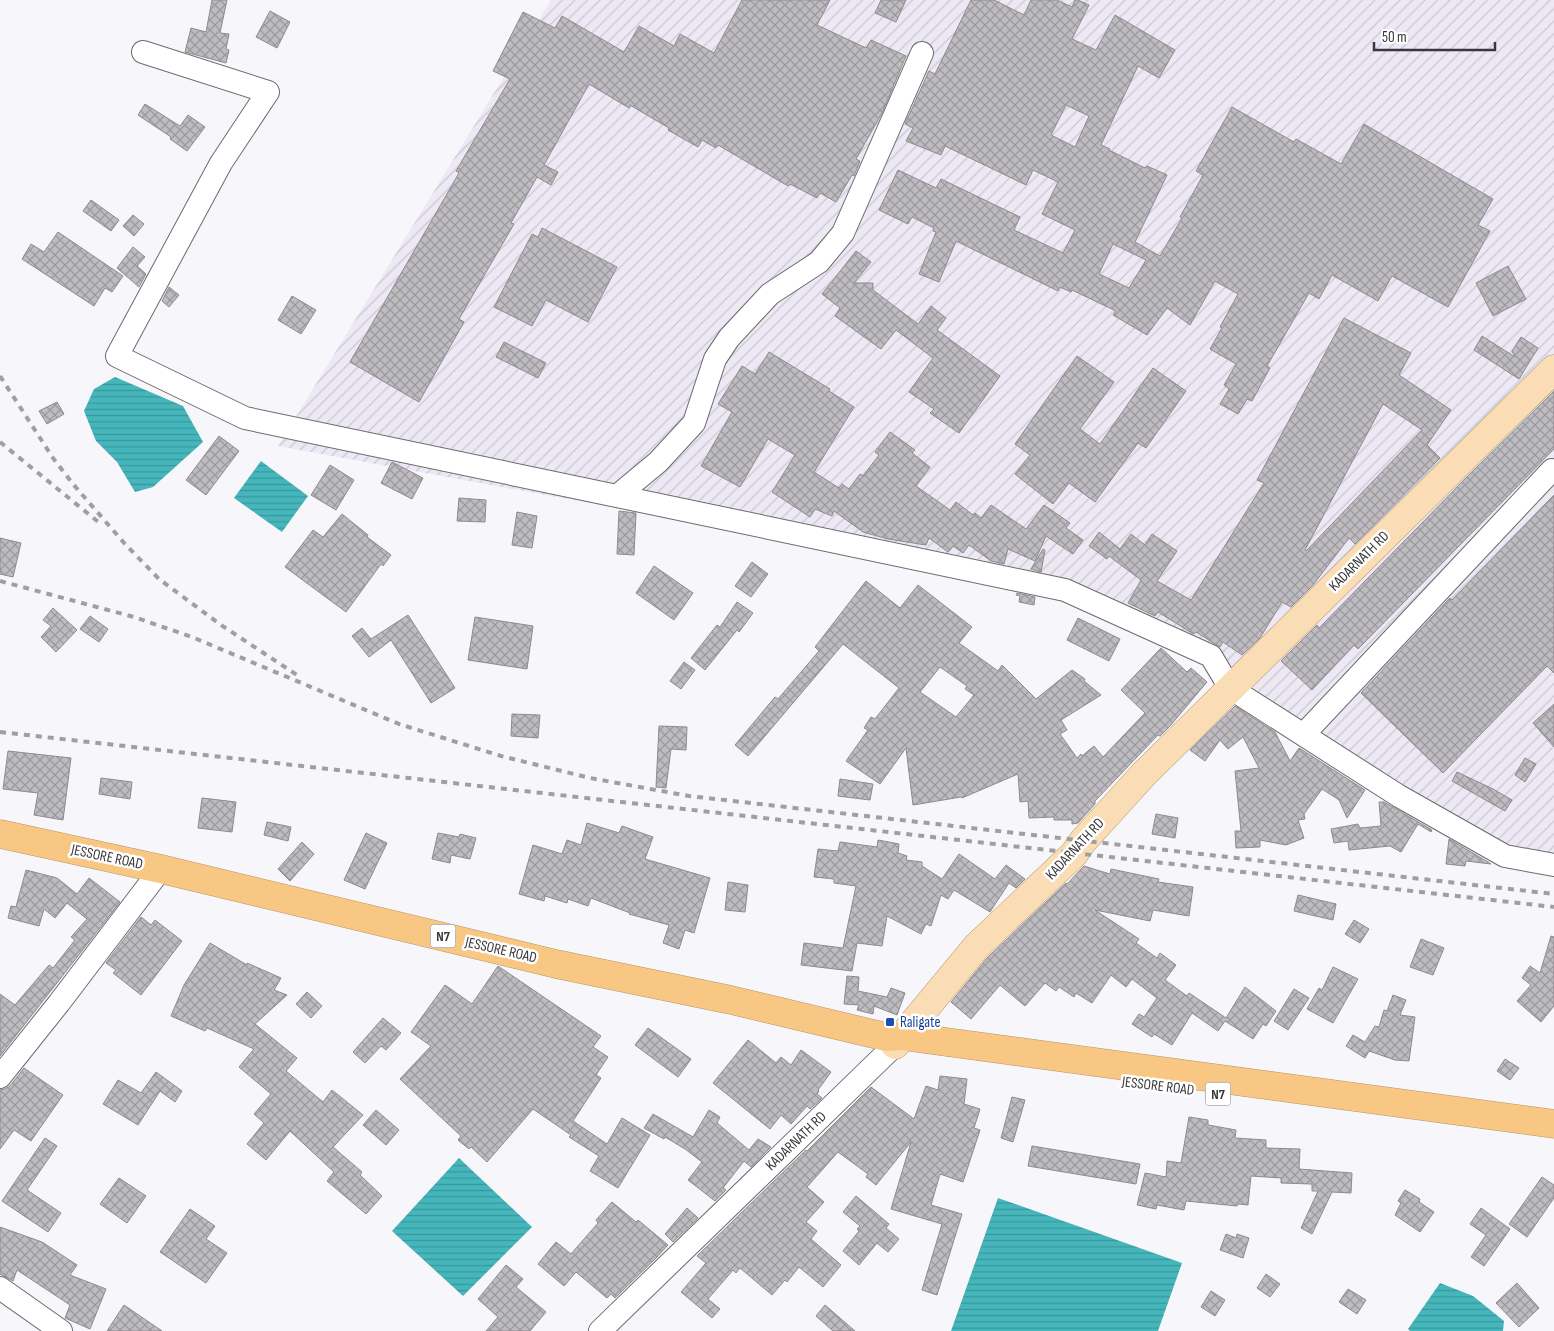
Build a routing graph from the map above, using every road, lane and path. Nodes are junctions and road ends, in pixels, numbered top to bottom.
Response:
1 (143, 52) dead end
2 (922, 53) dead end
3 (1554, 369) edge
4 (1552, 470) dead end
5 (616, 496) junction
6 (1230, 688) junction
7 (1304, 734) junction
8 (0, 834) edge
9 (1554, 865) edge
10 (160, 869) junction
11 (894, 1040) junction
12 (0, 1077) edge
13 (1554, 1124) edge
14 (1554, 1138) edge
15 (0, 1288) edge
16 (61, 1331) edge
17 (600, 1331) edge

1 - 5 street
2 - 5 street
3 - 6 main road, KADARNATH RD
4 - 7 street
5 - 6 street
6 - 7 street
6 - 11 main road, KADARNATH RD
7 - 9 street
8 - 10 highway, JESSORE ROAD / N7
10 - 11 highway, JESSORE ROAD / N7
10 - 12 street
11 - 13 highway, JESSORE ROAD / N7
11 - 14 highway, JESSORE ROAD / N7
11 - 17 street, KADARNATH RD
15 - 16 street

